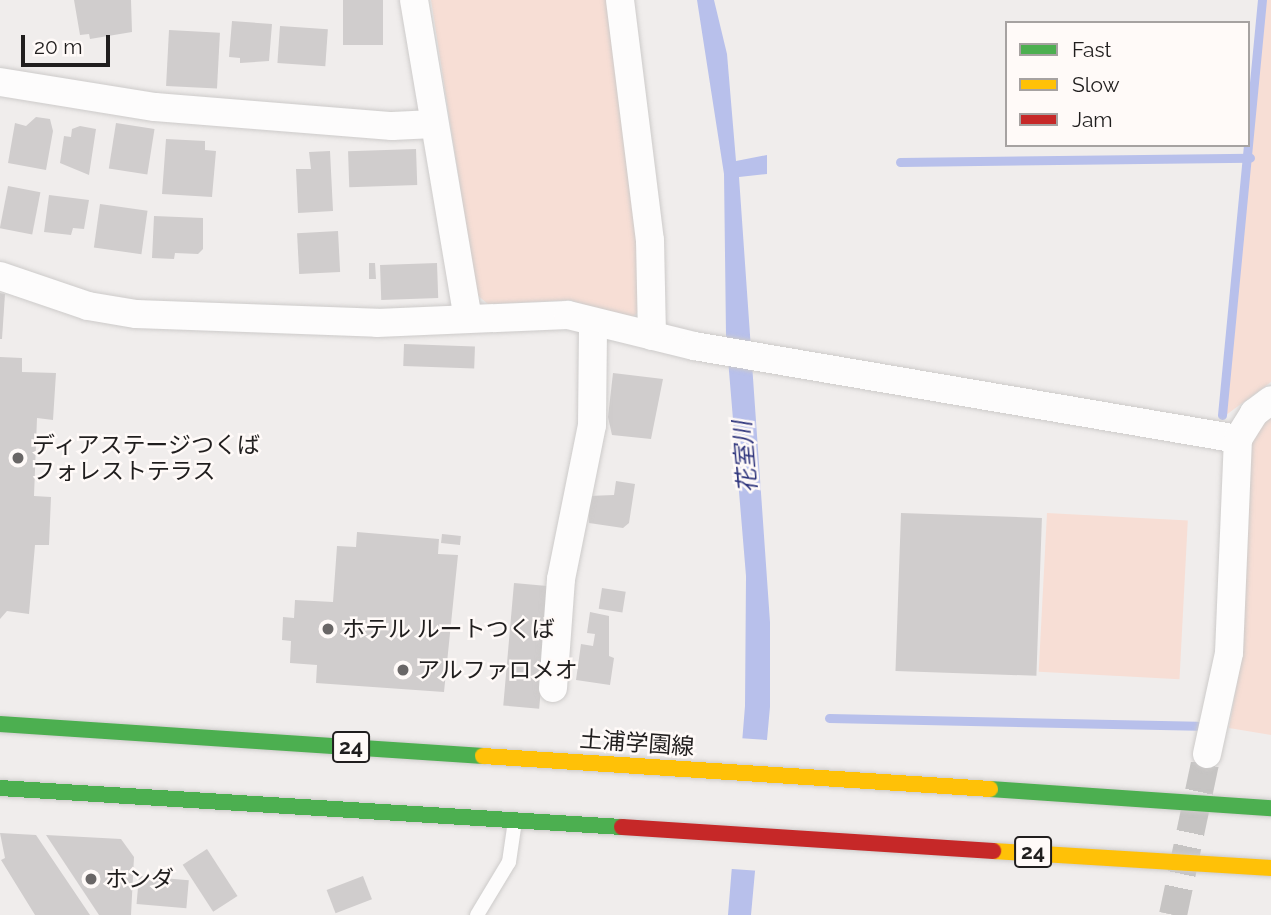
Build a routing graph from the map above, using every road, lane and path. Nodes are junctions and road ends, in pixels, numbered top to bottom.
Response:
1 (414, 0) edge
2 (620, 0) edge
3 (0, 82) edge
4 (434, 124) junction
5 (0, 275) edge
6 (468, 318) junction
7 (593, 322) junction
8 (652, 337) junction
9 (1271, 400) edge
10 (1238, 439) junction
11 (553, 688) dead end
12 (0, 724) edge
13 (1208, 754) tunnel mouth
14 (0, 788) edge
15 (1271, 808) edge
16 (516, 820) junction
17 (1271, 868) edge
18 (477, 915) edge

1 - 4 street
2 - 8 street
3 - 4 street
4 - 6 street
5 - 6 street
6 - 7 street
7 - 8 street
7 - 11 street
8 - 10 street
9 - 10 street
10 - 13 street
12 - 15 main road, 土浦学園線 / 24
14 - 16 main road, 24
16 - 17 main road, 24
16 - 18 lane

